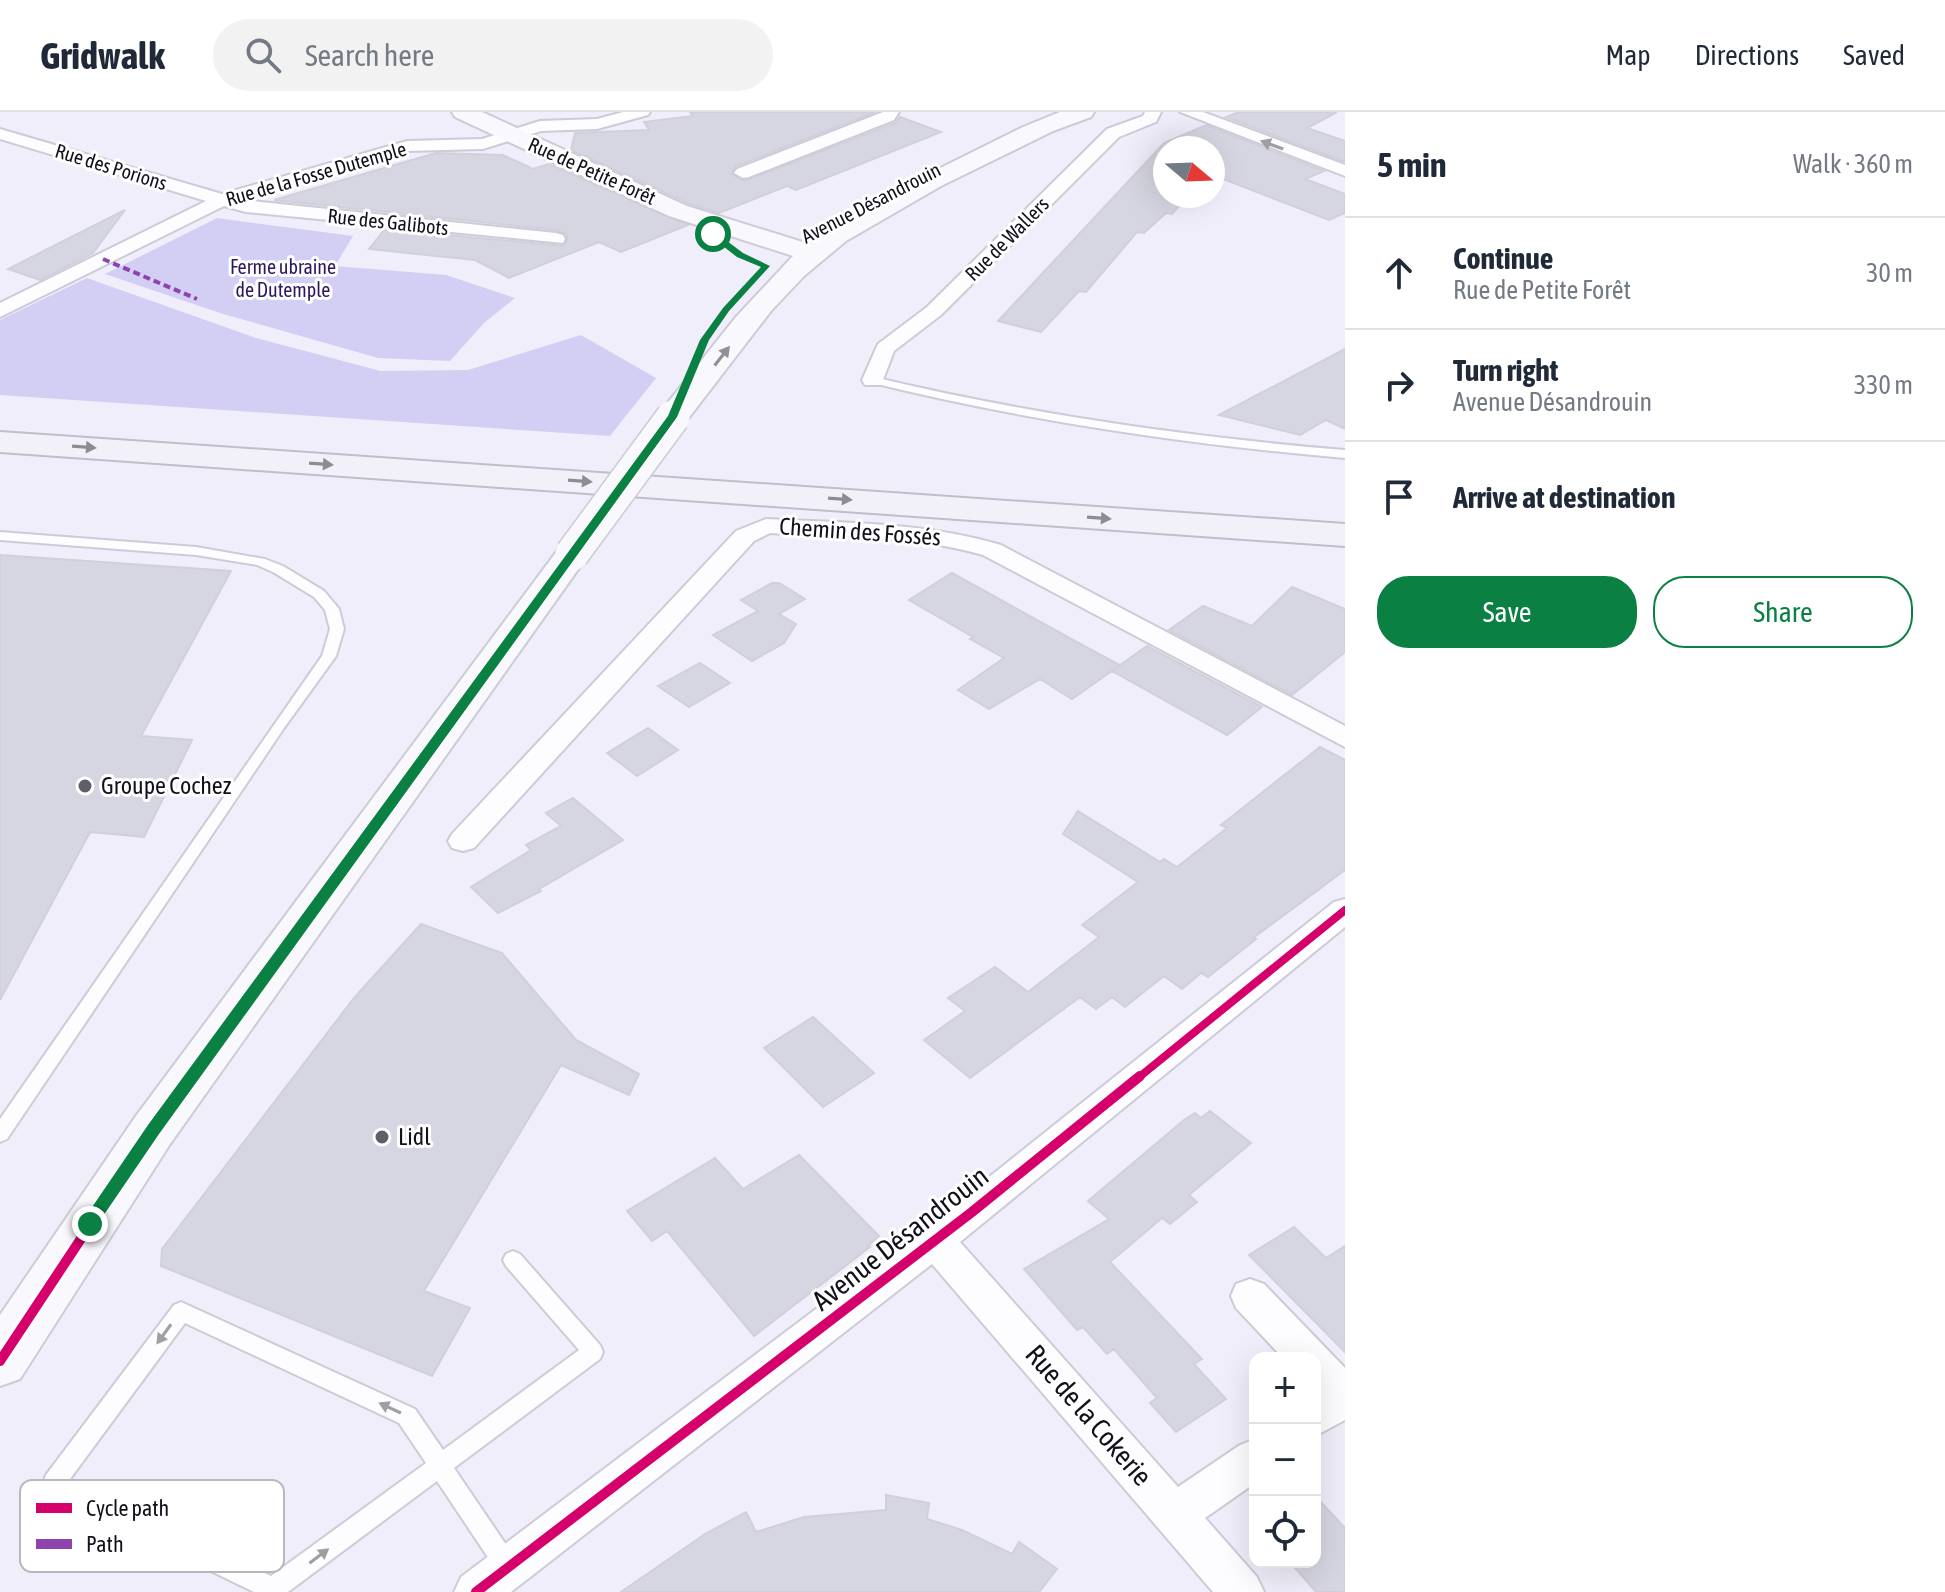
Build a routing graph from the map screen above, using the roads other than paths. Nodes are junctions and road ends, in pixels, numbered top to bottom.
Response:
1 (463, 112) edge
2 (642, 112) edge
3 (891, 112) edge
4 (1056, 112) edge
5 (1083, 112) edge
6 (1153, 112) edge
7 (1188, 112) edge
8 (0, 134) edge
9 (512, 135) junction
10 (1345, 171) edge
11 (743, 173) dead end
12 (222, 200) junction
13 (678, 211) junction
14 (556, 239) dead end
15 (783, 260) junction
16 (0, 311) edge
17 (873, 380) joint
18 (0, 413) edge
19 (0, 442) edge
20 (1345, 454) edge
21 (1345, 504) edge
22 (1345, 535) edge
23 (0, 536) edge
24 (1345, 738) edge
25 (463, 841) dead end
26 (1345, 910) edge
27 (0, 1134) edge
28 (934, 1239) junction
29 (513, 1260) dead end
30 (1250, 1296) dead end
31 (1303, 1352) edge
32 (0, 1361) edge
33 (1321, 1370) edge
34 (1345, 1396) edge
35 (1321, 1413) edge
36 (1249, 1463) edge
37 (441, 1465) junction
38 (56, 1480) edge
39 (1175, 1514) junction
40 (508, 1567) junction
41 (238, 1572) edge
42 (476, 1592) edge
43 (1242, 1592) edge

1 - 9 main road, Rue de Petite Forêt
2 - 9 street, Rue de la Fosse Dutemple
3 - 11 street
4 - 15 main road, Avenue Désandrouin
5 - 15 main road, Avenue Désandrouin
6 - 17 street, Rue de Wallers
10 -> 7 street
8 - 12 street, Rue des Porions
9 - 12 street, Rue de la Fosse Dutemple
9 - 13 main road, Rue de Petite Forêt
12 - 14 street, Rue des Galibots
12 - 16 street, Rue de la Fosse Dutemple
13 - 15 main road, Rue de Petite Forêt
13 - 15 main road, Rue de Petite Forêt
15 - 32 main road, Avenue Désandrouin, bridge
17 - 20 lane
18 - 21 highway
19 -> 22 highway
23 - 27 lane
24 - 25 street, Chemin des Fossés
26 - 28 street, Avenue Désandrouin
28 - 39 street, Rue de la Cokerie
28 - 40 street, Avenue Désandrouin
29 - 37 lane
30 - 31 street
33 - 34 street
34 - 35 street
36 - 39 street
37 -> 38 lane
37 - 40 lane
41 -> 37 lane
39 - 43 street, Rue de la Cokerie
40 - 42 street, Avenue Désandrouin

